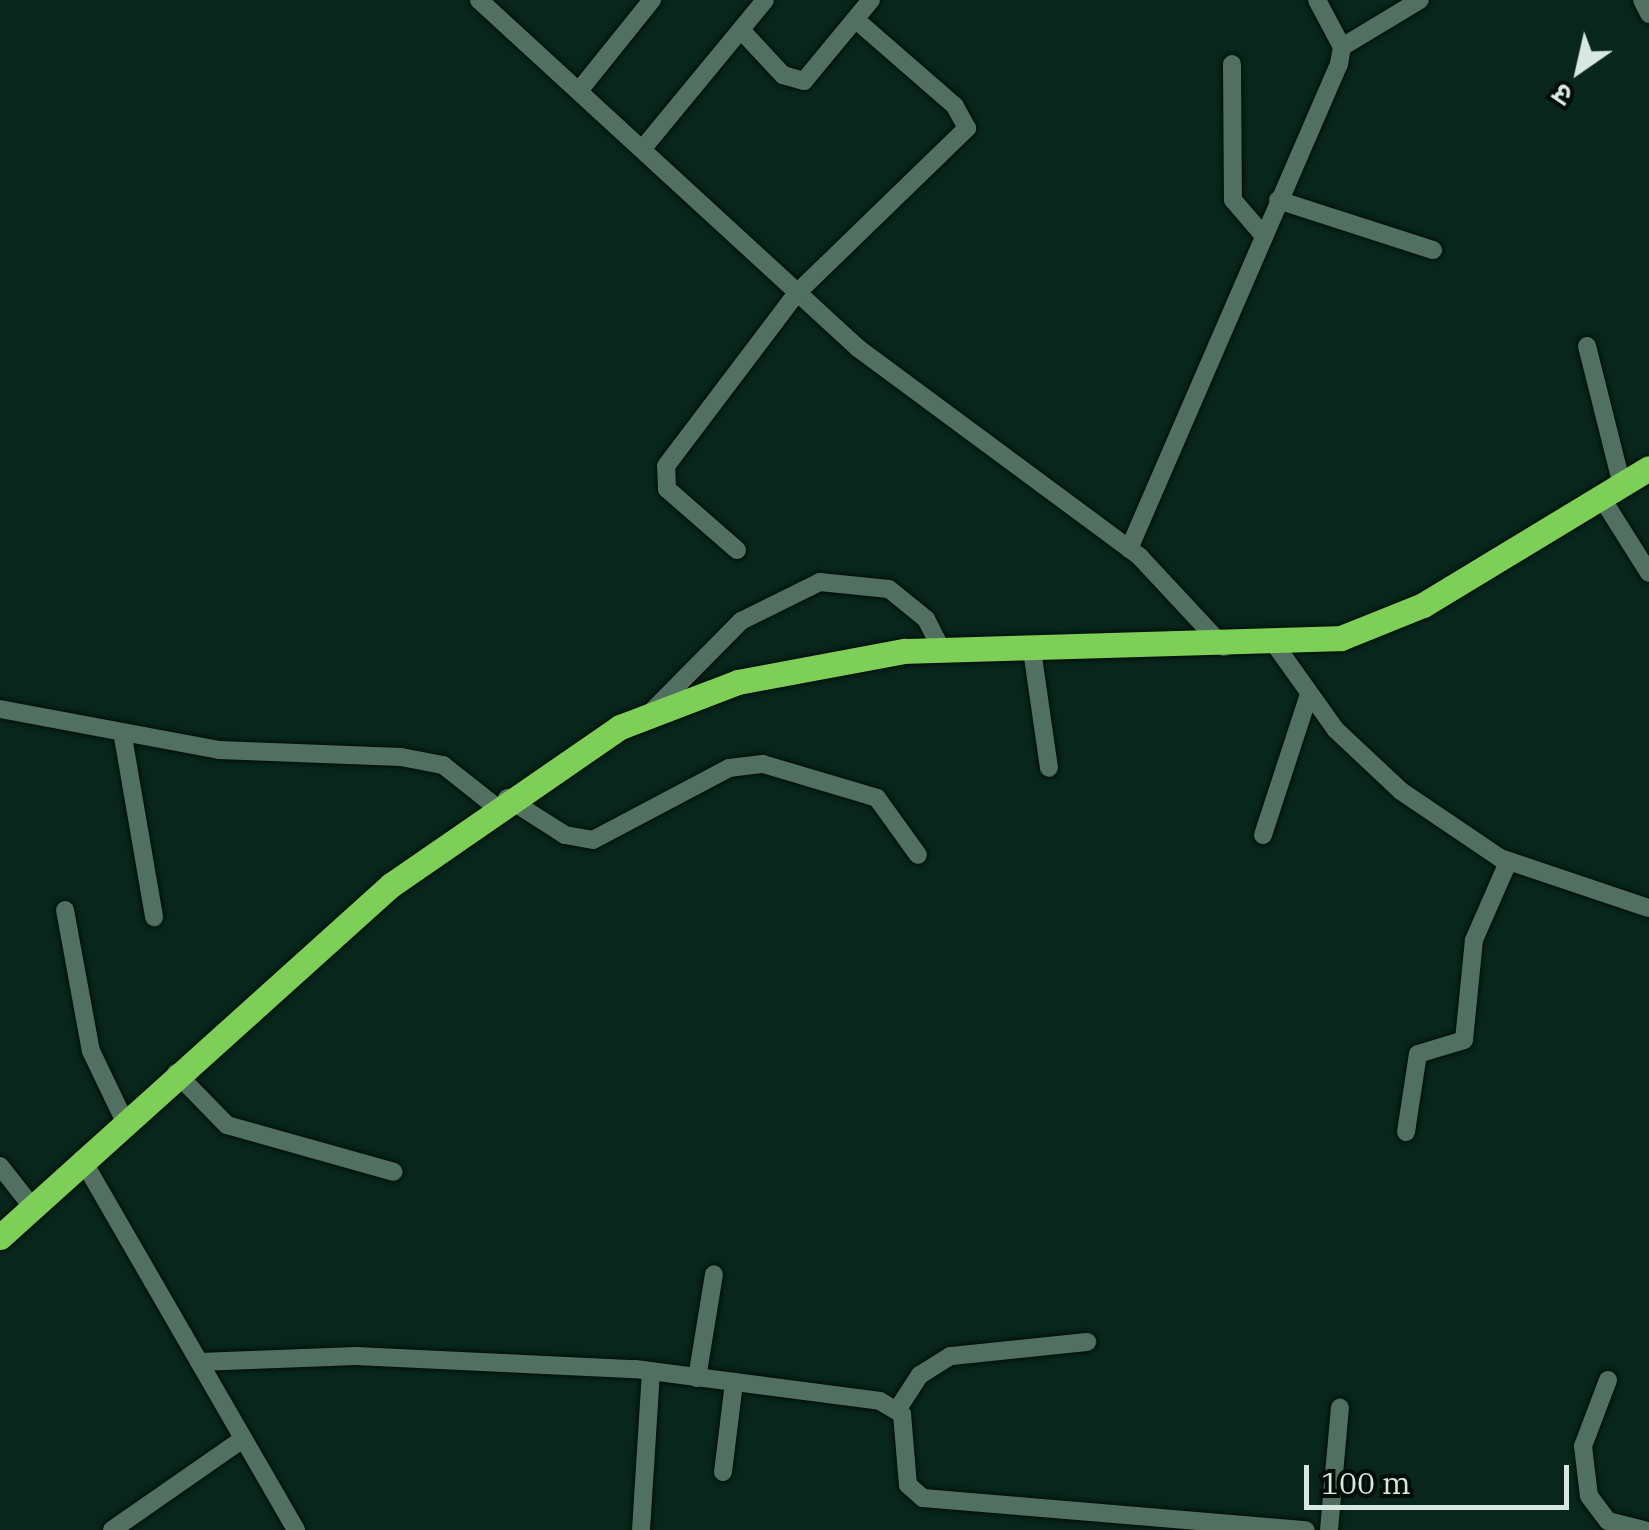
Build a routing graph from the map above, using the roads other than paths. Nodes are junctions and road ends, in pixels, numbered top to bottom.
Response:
1 (479, 0) edge
2 (652, 0) edge
3 (765, 0) edge
4 (872, 0) edge
5 (1317, 0) edge
6 (1420, 0) edge
7 (1642, 0) edge
8 (1649, 14) edge
9 (856, 20) junction
10 (741, 30) junction
11 (1342, 46) junction
12 (1232, 64) dead end
13 (582, 87) junction
14 (644, 147) junction
15 (1278, 200) junction
16 (1264, 236) junction
17 (1433, 250) dead end
18 (797, 292) junction
19 (1587, 346) dead end
20 (1649, 468) edge
21 (1613, 492) junction
22 (1130, 549) junction
23 (736, 550) dead end
24 (1649, 572) edge
25 (1276, 646) junction
26 (1224, 647) junction
27 (1032, 650) junction
28 (942, 651) junction
29 (1309, 694) junction
30 (0, 708) edge
31 (648, 716) junction
32 (124, 737) junction
33 (1049, 768) dead end
34 (501, 802) junction
35 (1264, 835) dead end
36 (918, 854) dead end
37 (1508, 862) junction
38 (1649, 908) edge
39 (65, 910) dead end
40 (154, 918) dead end
41 (176, 1074) junction
42 (124, 1120) junction
43 (1406, 1132) dead end
44 (82, 1158) junction
45 (0, 1166) edge
46 (394, 1172) dead end
47 (33, 1208) junction
48 (0, 1238) edge
49 (714, 1274) dead end
50 (1087, 1342) dead end
51 (199, 1362) junction
52 (651, 1372) junction
53 (697, 1378) junction
54 (1608, 1380) dead end
55 (734, 1382) junction
56 (1340, 1406) dead end
57 (899, 1407) junction
58 (243, 1439) junction
59 (723, 1472) dead end
60 (1118, 1524) edge
61 (1189, 1528) edge
62 (112, 1530) edge
63 (296, 1530) edge
64 (642, 1530) edge
65 (1228, 1530) edge
66 (1306, 1530) edge
67 (1329, 1530) edge
68 (1645, 1530) edge

1 - 13 street
2 - 13 street
3 - 10 street
4 - 9 street
5 - 11 street
6 - 11 street
7 - 8 street
9 - 10 street
9 - 18 street
10 - 14 street
11 - 15 street
12 - 16 street
13 - 14 street
14 - 18 street
15 - 16 street
15 - 17 street
16 - 22 street
18 - 22 street
18 - 23 street
19 - 21 street
20 - 21 highway
21 - 24 street
21 - 25 highway
22 - 26 street
25 - 26 highway
25 - 29 street
26 - 27 highway
27 - 28 highway
27 - 33 street
28 - 31 highway
28 - 31 street
29 - 35 street
29 - 37 street
30 - 32 street
31 - 34 highway
32 - 34 street
32 - 40 street
34 - 36 street
34 - 41 highway
37 - 38 street
37 - 43 street
39 - 42 street
41 - 42 highway
41 - 46 street
42 - 44 highway
44 - 47 highway
44 - 51 street
45 - 47 street
47 - 48 highway
49 - 53 street
50 - 57 street
51 - 52 street
51 - 58 street
52 - 53 street
52 - 64 street
53 - 55 street
54 - 68 street
55 - 57 street
55 - 59 street
56 - 67 street
57 - 60 street
58 - 62 street
58 - 63 street
60 - 61 street
61 - 65 street
65 - 66 street

